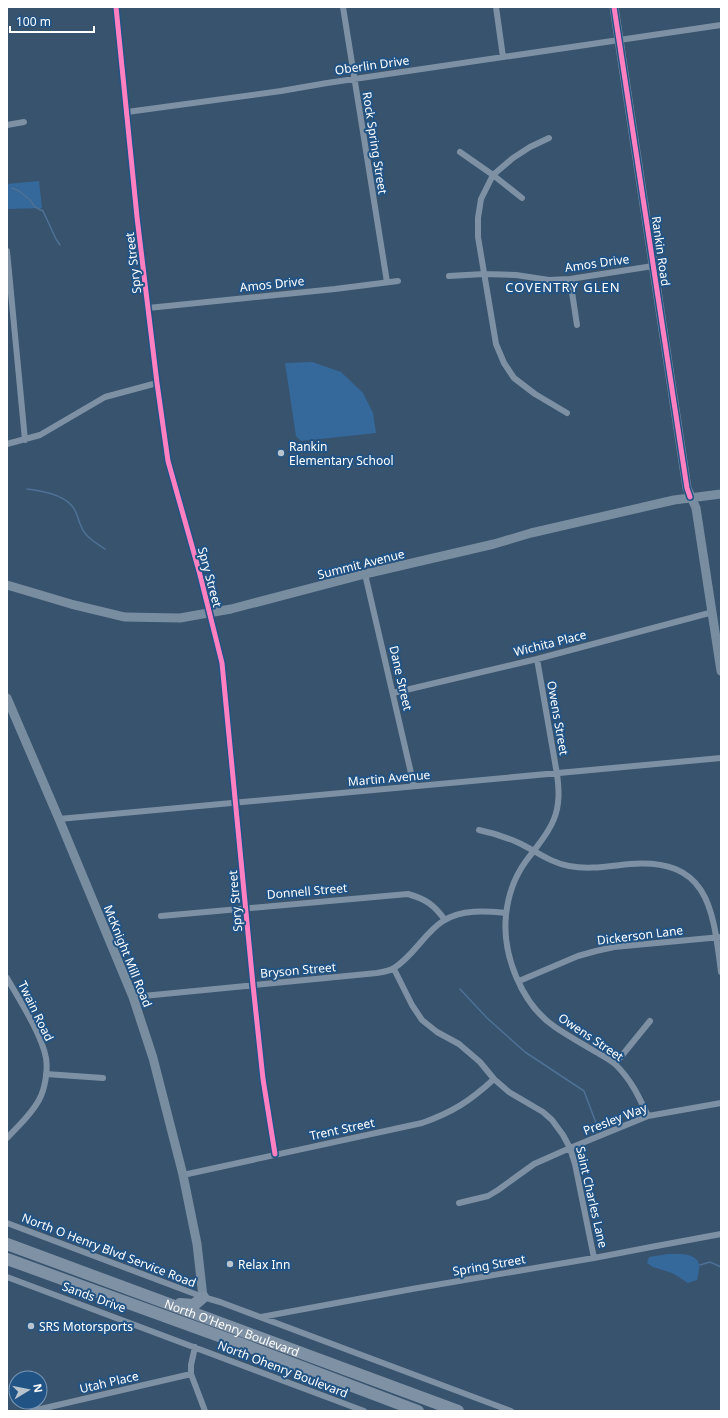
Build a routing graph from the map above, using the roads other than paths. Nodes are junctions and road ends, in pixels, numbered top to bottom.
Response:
1 (116, 7) edge
2 (343, 7) edge
3 (496, 7) edge
4 (614, 7) edge
5 (721, 25) edge
6 (619, 40) junction
7 (502, 57) junction
8 (354, 79) junction
9 (127, 112) junction
10 (24, 122) dead end
11 (7, 125) edge
12 (549, 138) dead end
13 (460, 152) dead end
14 (493, 175) junction
15 (522, 198) dead end
16 (7, 251) edge
17 (653, 266) junction
18 (484, 274) junction
19 (449, 276) dead end
20 (570, 279) junction
21 (398, 281) dead end
22 (387, 282) junction
23 (148, 308) junction
24 (577, 325) dead end
25 (157, 383) junction
26 (567, 413) dead end
27 (25, 440) junction
28 (7, 444) edge
29 (721, 494) edge
30 (690, 497) junction
31 (365, 574) junction
32 (7, 585) edge
33 (713, 612) junction
34 (210, 614) junction
35 (537, 659) junction
36 (721, 671) edge
37 (393, 693) junction
38 (7, 698) edge
39 (721, 758) edge
40 (557, 774) junction
41 (414, 786) junction
42 (235, 803) junction
43 (59, 819) junction
44 (479, 830) dead end
45 (534, 851) junction
46 (245, 908) junction
47 (506, 913) junction
48 (161, 916) dead end
49 (445, 920) junction
50 (719, 937) edge
51 (394, 969) junction
52 (721, 972) edge
53 (7, 978) edge
54 (519, 981) junction
55 (253, 985) junction
56 (132, 998) junction
57 (650, 1021) dead end
58 (615, 1064) junction
59 (46, 1074) junction
60 (103, 1078) dead end
61 (494, 1079) junction
62 (721, 1103) edge
63 (648, 1116) junction
64 (7, 1138) edge
65 (570, 1148) junction
66 (275, 1154) junction
67 (183, 1175) junction
68 (459, 1203) dead end
69 (7, 1222) edge
70 (721, 1234) edge
71 (7, 1244) edge
72 (594, 1258) junction
73 (7, 1259) edge
74 (7, 1277) edge
75 (203, 1297) junction
76 (172, 1304) junction
77 (261, 1317) junction
78 (210, 1319) junction
79 (195, 1347) junction
80 (191, 1374) junction
81 (32, 1411) edge
82 (205, 1411) edge
83 (364, 1411) edge
84 (418, 1411) edge
85 (458, 1411) edge
86 (511, 1411) edge

1 - 9 street, Spry Street
2 - 8 street, Rock Spring Street
3 - 7 street
4 - 6 street, Rankin Road
5 - 6 street, Oberlin Drive
6 - 7 street, Oberlin Drive
6 - 17 street, Rankin Road
7 - 8 street, Oberlin Drive
8 - 9 street, Oberlin Drive
8 - 22 street, Rock Spring Street
9 - 23 street, Spry Street
10 - 11 street
12 - 14 street
13 - 14 street
14 - 15 street
14 - 18 street
16 - 27 street
17 - 20 street, Amos Drive
17 - 30 street, Rankin Road
18 - 19 street, Amos Drive
18 - 20 street, Amos Drive
18 - 26 street
20 - 24 street
21 - 22 street, Amos Drive
22 - 23 street, Amos Drive
23 - 25 street, Spry Street
25 - 27 street
25 - 34 street, Spry Street
27 - 28 street
29 - 30 street, Summit Avenue
30 - 31 street, Summit Avenue
30 - 33 street, Rankin Road
31 - 34 street, Summit Avenue
31 - 37 street, Dane Street
32 - 34 street, Summit Avenue
33 - 35 street, Wichita Place
33 - 36 street, Rankin Road
34 - 42 street, Spry Street
35 - 37 street, Wichita Place
35 - 40 street, Owens Street
37 - 41 street, Dane Street
38 - 43 street, McKnight Mill Road
39 - 40 street, Martin Avenue
40 - 41 street, Martin Avenue
40 - 45 street, Owens Street
41 - 42 street, Martin Avenue
42 - 43 street, Martin Avenue
42 - 46 street, Spry Street
43 - 56 street, McKnight Mill Road
44 - 45 street
45 - 47 street, Owens Street
45 - 50 street
46 - 48 street, Donnell Street
46 - 49 street, Donnell Street
46 - 55 street, Spry Street
47 - 49 street
47 - 54 street, Owens Street
49 - 51 street
50 - 52 street
50 - 54 street, Dickerson Lane
51 - 55 street, Bryson Street
51 - 61 street, Saint Charles Lane
53 - 59 street, Twain Road
54 - 58 street, Owens Street
55 - 56 street, Bryson Street
55 - 66 street, Spry Street
56 - 67 street, McKnight Mill Road
57 - 58 street
58 - 63 street, Owens Street
59 - 60 street
59 - 64 street, Twain Road
61 - 65 street, Saint Charles Lane
61 - 66 street, Trent Street
62 - 63 street, Presley Way
63 - 65 street, Presley Way
65 - 68 street, Presley Way
65 - 72 street, Saint Charles Lane
66 - 67 street, Trent Street
67 - 75 street, McKnight Mill Road
69 - 75 street, North O Henry Blvd Service Road
70 - 72 street, Spring Street
71 - 76 highway, North O'Henry Boulevard
72 - 77 street, Spring Street
73 - 84 highway, North O'Henry Boulevard
74 - 79 street, Sands Drive
75 - 76 highway
75 - 77 street, North O'Henry Boulevard
75 - 78 highway
76 - 78 highway, North O'Henry Boulevard
77 - 86 street, North O'Henry Boulevard
78 - 85 highway, North O'Henry Boulevard
79 - 80 street
79 - 83 street, North Ohenry Boulevard
80 - 81 street, Utah Place
80 - 82 street

